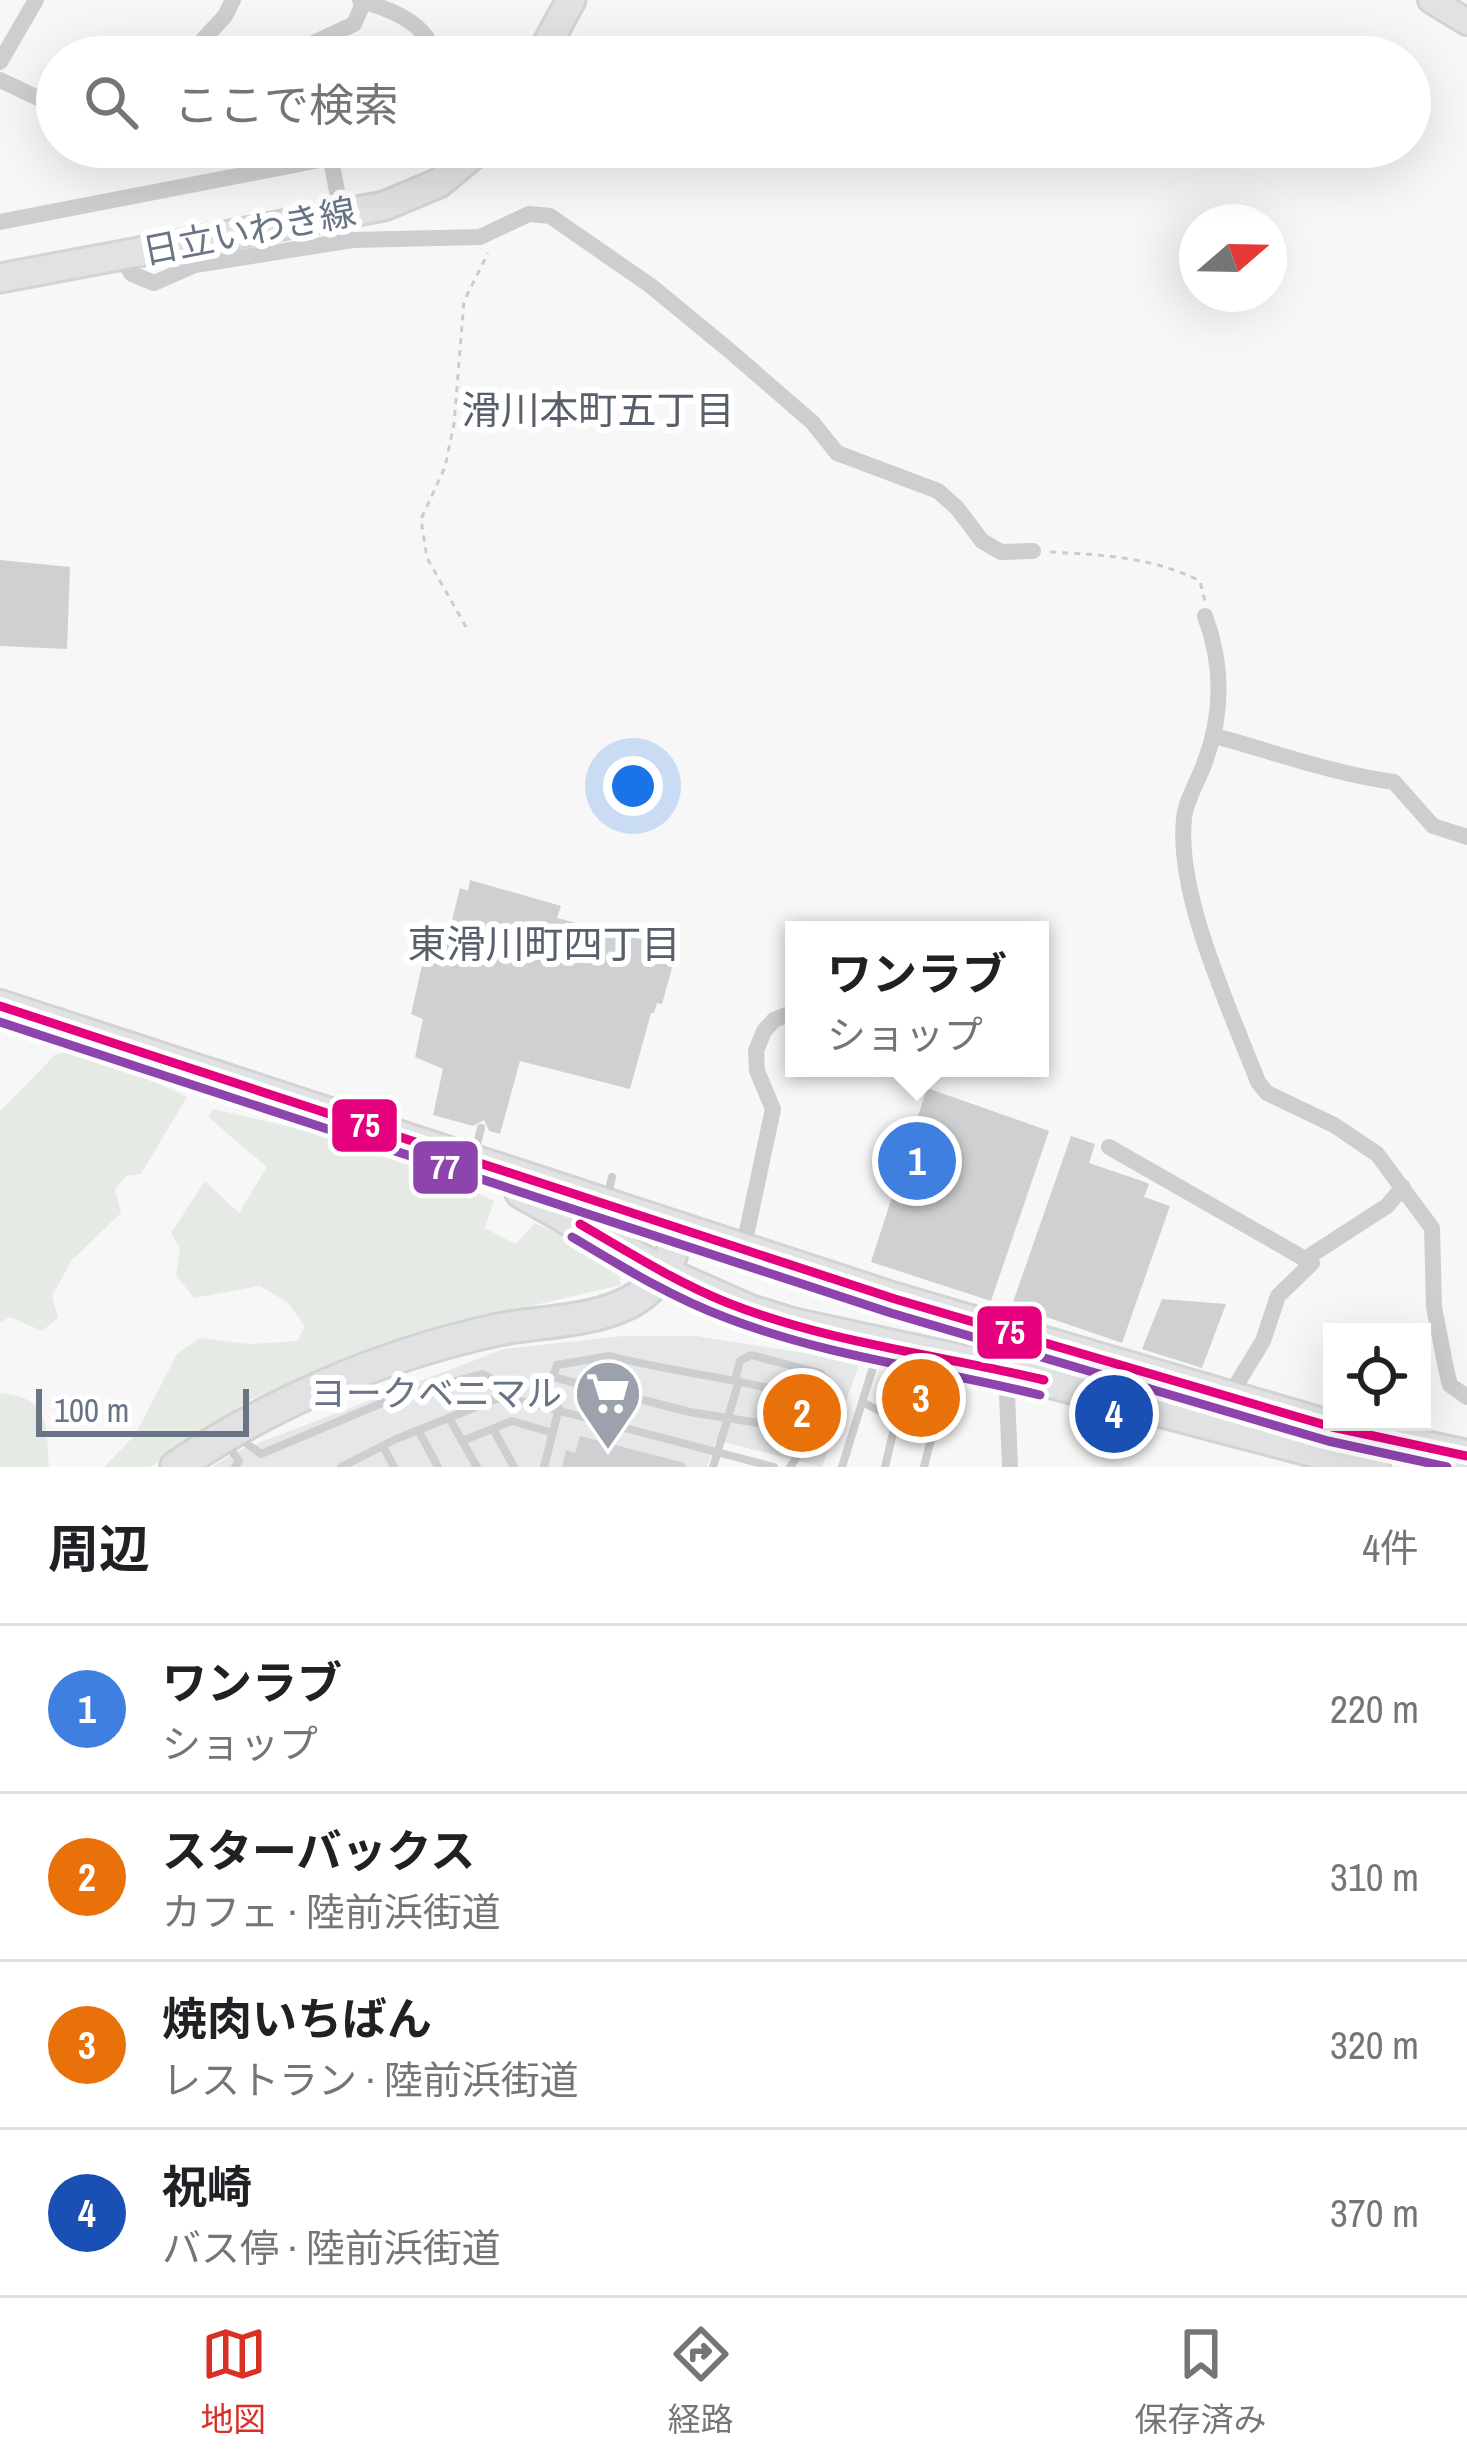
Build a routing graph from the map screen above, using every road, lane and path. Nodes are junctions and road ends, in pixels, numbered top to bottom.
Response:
1 (36, 0) edge
2 (233, 0) edge
3 (1431, 0) edge
4 (362, 1) edge
5 (565, 3) edge
6 (1467, 22) edge
7 (207, 36) edge
8 (328, 36) edge
9 (423, 36) edge
10 (550, 36) edge
11 (0, 62) edge
12 (0, 80) edge
13 (36, 97) edge
14 (257, 168) edge
15 (332, 168) edge
16 (459, 168) edge
17 (340, 213) junction
18 (0, 222) edge
19 (500, 230) junction
20 (120, 256) junction
21 (0, 278) edge
22 (1033, 550) joint
23 (1205, 616) joint
24 (466, 627) dead end
25 (1215, 736) junction
26 (1467, 837) edge
27 (0, 1006) edge
28 (785, 1016) edge
29 (481, 1128) dead end
30 (412, 1142) junction
31 (1109, 1147) dead end
32 (473, 1159) junction
33 (1403, 1187) junction
34 (679, 1229) junction
35 (738, 1249) junction
36 (1305, 1259) junction
37 (664, 1273) junction
38 (895, 1299) junction
39 (943, 1311) junction
40 (792, 1324) junction
41 (880, 1344) junction
42 (959, 1360) junction
43 (1013, 1372) junction
44 (737, 1380) junction
45 (318, 1388) junction
46 (1230, 1395) junction
47 (626, 1396) junction
48 (1467, 1397) edge
49 (510, 1398) junction
50 (862, 1402) junction
51 (559, 1408) junction
52 (897, 1416) junction
53 (449, 1418) junction
54 (728, 1418) junction
55 (935, 1423) junction
56 (617, 1424) junction
57 (493, 1429) junction
58 (418, 1430) junction
59 (553, 1433) junction
60 (462, 1441) junction
61 (215, 1442) junction
62 (383, 1446) junction
63 (1326, 1450) edge
64 (718, 1451) junction
65 (1461, 1454) edge
66 (355, 1464) edge
67 (176, 1467) edge
68 (235, 1467) edge
69 (341, 1467) edge
70 (394, 1467) edge
71 (438, 1467) edge
72 (477, 1467) edge
73 (514, 1467) edge
74 (544, 1467) edge
75 (713, 1467) edge
76 (774, 1467) edge
77 (790, 1467) edge
78 (842, 1467) edge
79 (885, 1467) edge
80 (924, 1467) edge
81 (1010, 1467) edge
82 (1374, 1467) edge

1 - 11 street
2 - 7 street
3 - 6 street
4 - 8 street
4 - 9 street
5 - 10 main road
12 - 13 street
14 - 18 street
15 - 17 street
16 - 17 main road, 日立いわき線
17 - 20 main road, 日立いわき線
19 - 20 street
19 - 22 street
19 - 24 path
20 - 21 main road, 日立いわき線
22 - 23 path
23 - 25 street
25 - 26 street
25 - 33 street
27 - 30 highway
28 - 35 street
29 - 32 lane
30 - 32 highway
30 - 37 highway
31 - 36 street
32 - 34 highway
33 - 36 street
33 - 48 street
34 - 35 highway
34 - 37 highway
35 - 38 highway
35 - 40 highway
36 - 46 street
37 - 40 highway
37 - 45 highway
38 - 39 highway
38 - 41 highway
39 - 43 highway
39 - 46 highway
40 - 41 highway
41 - 42 highway
41 - 50 lane
42 - 43 highway
42 - 55 lane
43 - 63 highway
43 - 81 street
44 - 47 lane
44 - 54 lane
44 - 54 lane
44 - 77 lane
45 - 49 lane
45 - 61 highway
46 - 63 highway
47 - 54 lane
47 - 56 lane
49 - 51 lane
49 - 53 lane
50 - 52 lane
50 - 78 lane
51 - 56 lane
51 - 59 lane
52 - 55 lane
52 - 79 lane
53 - 58 lane
53 - 60 lane
54 - 64 lane
55 - 80 lane
56 - 64 lane
57 - 59 lane
57 - 60 lane
57 - 73 lane
58 - 62 lane
58 - 71 lane
59 - 74 lane
60 - 72 lane
61 - 67 highway
61 - 68 lane
62 - 66 lane
62 - 70 lane
63 - 65 highway
63 - 82 highway
64 - 75 lane
64 - 76 lane
66 - 69 lane

